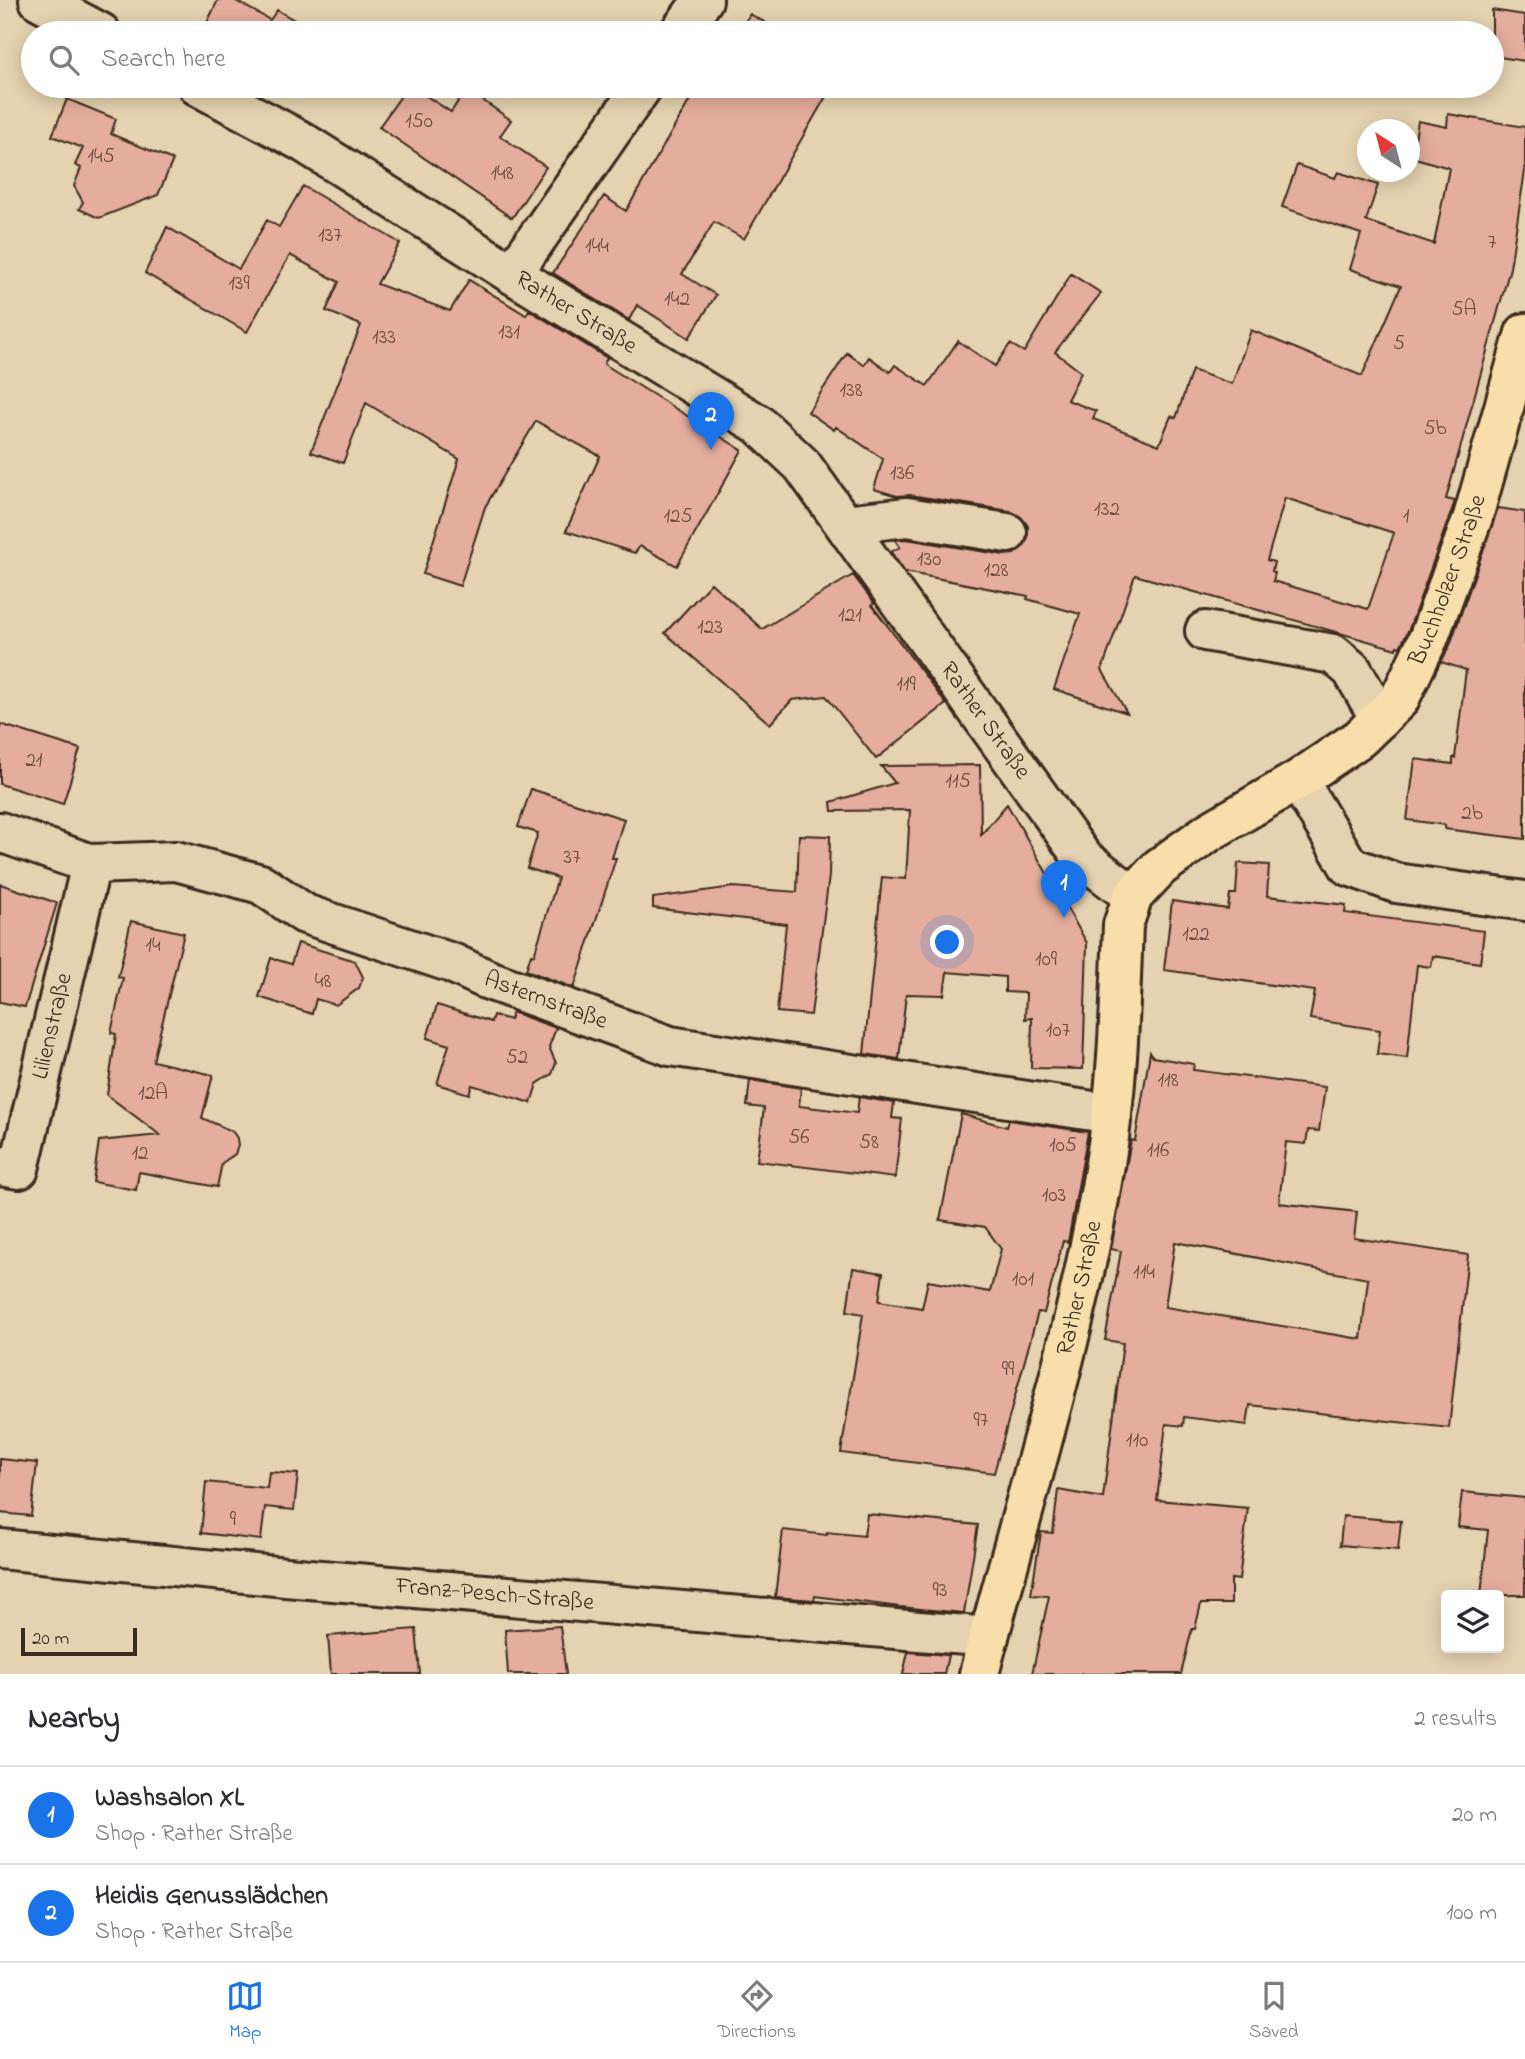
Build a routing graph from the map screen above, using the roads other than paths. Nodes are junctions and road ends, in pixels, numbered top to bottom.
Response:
1 (39, 0) edge
2 (703, 0) edge
3 (78, 21) edge
4 (688, 21) edge
5 (220, 98) edge
6 (635, 98) edge
7 (512, 274) junction
8 (1525, 333) edge
9 (845, 524) junction
10 (1007, 533) dead end
11 (1205, 631) dead end
12 (1380, 719) junction
13 (1298, 780) junction
14 (0, 832) edge
15 (91, 863) junction
16 (1133, 896) junction
17 (1525, 901) edge
18 (1112, 1114) junction
19 (0, 1166) edge
20 (0, 1549) edge
21 (989, 1637) junction
22 (979, 1674) edge

1 - 3 street
2 - 4 street
5 - 7 street, Rather Straße
6 - 7 street
7 - 9 street, Rather Straße
8 - 12 main road, Buchholzer Straße
9 - 10 street
9 - 16 street, Rather Straße
11 - 12 street
12 - 13 main road, Buchholzer Straße
13 - 16 main road, Buchholzer Straße
13 - 17 street
14 - 15 street, Asternstraße
15 - 18 street, Asternstraße
15 - 19 street, Lilienstraße
16 - 18 main road, Rather Straße
18 - 21 main road, Rather Straße
20 - 21 street, Franz-Pesch-Straße
21 - 22 main road, Rather Straße

